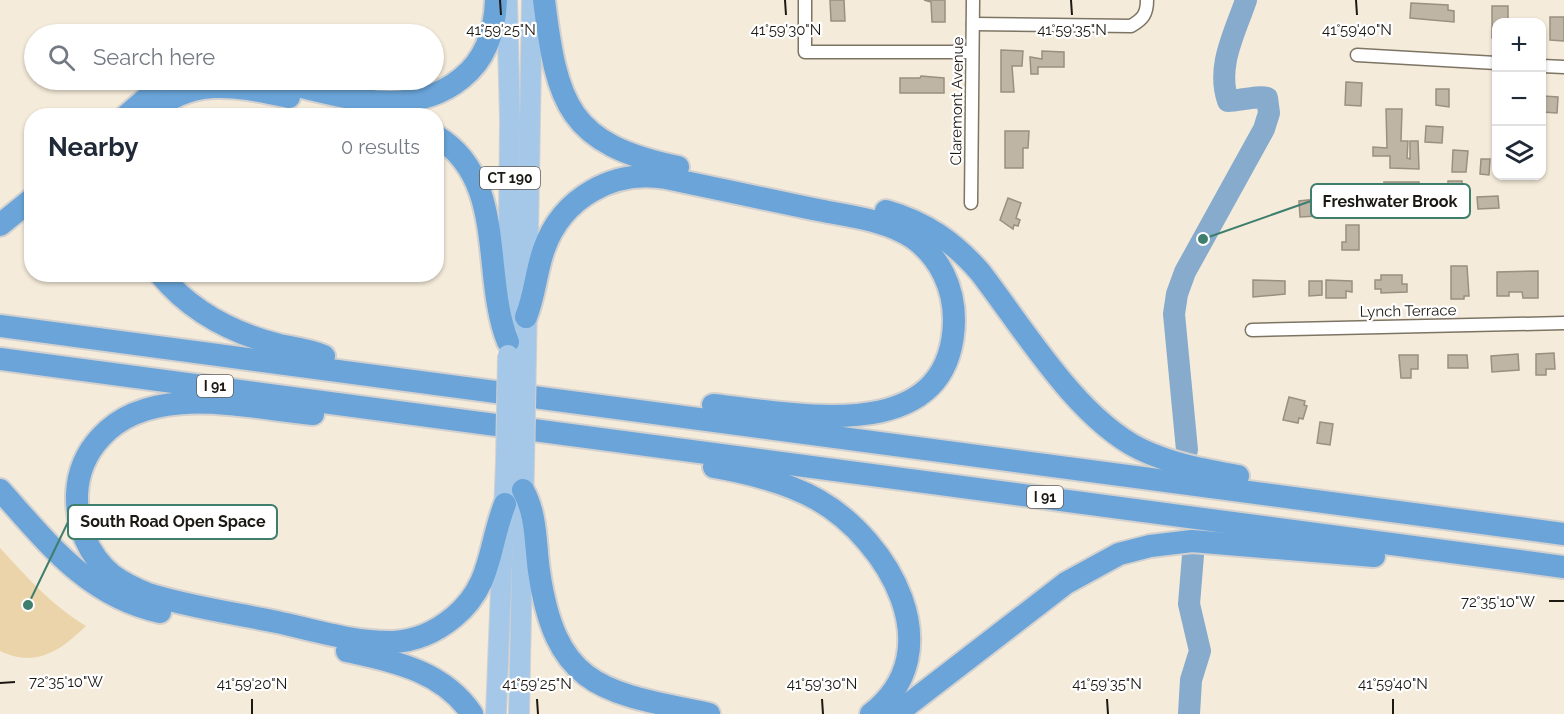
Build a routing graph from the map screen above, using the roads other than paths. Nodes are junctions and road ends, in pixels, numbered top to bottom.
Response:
1 (496, 0) edge
2 (507, 0) edge
3 (532, 0) edge
4 (544, 0) edge
5 (805, 0) edge
6 (973, 0) edge
7 (1147, 5) edge
8 (973, 24) junction
9 (972, 52) junction
10 (1357, 55) dead end
11 (1492, 63) edge
12 (1546, 66) edge
13 (1564, 67) edge
14 (444, 89) edge
15 (156, 90) edge
16 (192, 90) edge
17 (255, 90) edge
18 (319, 90) edge
19 (443, 90) edge
20 (135, 108) edge
21 (158, 108) edge
22 (338, 108) edge
23 (444, 143) edge
24 (971, 203) dead end
25 (24, 206) edge
26 (0, 225) edge
27 (168, 282) edge
28 (526, 317) junction
29 (1564, 323) edge
30 (0, 326) edge
31 (1252, 330) dead end
32 (514, 351) junction
33 (0, 359) edge
34 (348, 371) junction
35 (616, 407) junction
36 (430, 416) junction
37 (636, 442) junction
38 (515, 463) junction
39 (0, 490) edge
40 (523, 490) junction
41 (1285, 497) junction
42 (505, 504) junction
43 (1564, 520) edge
44 (1487, 524) junction
45 (1564, 534) edge
46 (1455, 552) junction
47 (1564, 567) edge
48 (472, 714) edge
49 (496, 714) edge
50 (519, 714) edge
51 (709, 714) edge
52 (871, 714) edge
53 (896, 714) edge

1 - 14 highway
2 - 32 main road, CT 190
3 - 28 main road, CT 190
4 - 41 highway
5 - 9 street
6 - 8 street, Claremont Avenue
7 - 8 street
8 - 9 street, Claremont Avenue
9 - 24 street, Claremont Avenue
10 - 11 street
12 - 13 street
15 - 20 highway
16 - 21 highway
17 - 22 highway
18 - 19 highway
23 - 32 highway
25 - 26 highway
27 - 34 highway
28 - 32 main road, CT 190
28 - 35 highway
29 - 31 street, Lynch Terrace
30 - 34 highway, I 91
32 - 38 main road, CT 190, bridge
33 - 36 highway, I 91
34 - 35 highway, I 91
35 - 41 highway, I 91
36 - 37 highway, I 91
36 - 42 highway
37 - 46 highway, I 91
37 - 52 highway
38 - 40 main road, CT 190
38 - 42 main road, CT 190
39 - 48 highway
40 - 50 main road, CT 190
40 - 51 highway
41 - 44 highway, I 91
42 - 49 main road, CT 190
43 - 44 highway
44 - 45 highway, I 91
46 - 47 highway, I 91
46 - 53 highway

